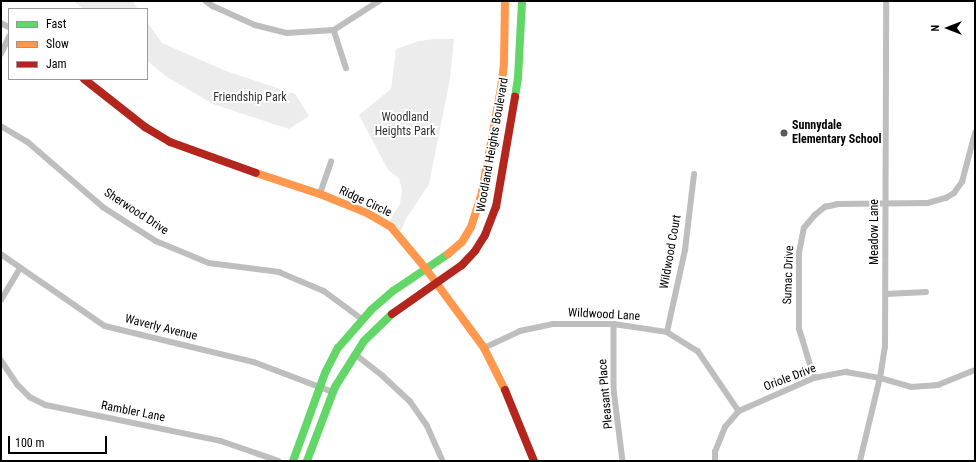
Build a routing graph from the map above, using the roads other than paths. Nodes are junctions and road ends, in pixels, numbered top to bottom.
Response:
1 (206, 1) edge
2 (379, 1) edge
3 (505, 1) edge
4 (522, 1) edge
5 (886, 1) edge
6 (334, 30) junction
7 (8, 39) edge
8 (1, 54) edge
9 (346, 68) dead end
10 (85, 80) edge
11 (1, 126) edge
12 (975, 133) edge
13 (331, 162) dead end
14 (694, 175) dead end
15 (320, 194) junction
16 (886, 203) junction
17 (1, 254) edge
18 (20, 268) junction
19 (426, 269) junction
20 (436, 284) junction
21 (926, 292) dead end
22 (886, 294) junction
23 (1, 300) edge
24 (362, 319) junction
25 (614, 324) junction
26 (667, 332) junction
27 (484, 348) junction
28 (355, 354) junction
29 (2, 363) edge
30 (975, 370) edge
31 (814, 378) junction
32 (880, 378) junction
33 (319, 387) junction
34 (332, 392) junction
35 (739, 411) junction
36 (279, 461) edge
37 (293, 461) edge
38 (308, 461) edge
39 (443, 461) edge
40 (534, 461) edge
41 (624, 461) edge
42 (715, 461) edge
43 (860, 461) edge

1 - 6 street
2 - 6 street
3 - 19 street, Woodland Heights Boulevard
4 - 20 street, Woodland Heights Boulevard
5 - 16 street, Meadow Lane
6 - 9 street
7 - 8 street
10 - 15 street, Ridge Circle
11 - 24 street, Sherwood Drive
12 - 16 street, Sumac Drive
13 - 15 street
14 - 26 street, Wildwood Court
15 - 19 street, Ridge Circle
16 - 22 street, Meadow Lane
16 - 31 street, Sumac Drive
17 - 18 street, Waverly Avenue
18 - 23 street
18 - 33 street, Waverly Avenue
19 - 20 street, Ridge Circle
19 - 24 street, Woodland Heights Boulevard
20 - 27 street, Ridge Circle
20 - 28 street, Woodland Heights Boulevard
21 - 22 street
22 - 32 street, Meadow Lane
24 - 33 street, Woodland Heights Boulevard
25 - 26 street, Wildwood Lane
25 - 27 street, Wildwood Lane
25 - 41 street, Pleasant Place
26 - 35 street, Wildwood Lane
27 - 40 street, Ridge Circle
28 - 34 street, Woodland Heights Boulevard
28 - 39 street
29 - 36 street, Rambler Lane
30 - 32 street, Oriole Drive
31 - 32 street, Oriole Drive
31 - 35 street, Oriole Drive
32 - 43 street, Meadow Lane
33 - 34 street, Waverly Avenue
33 - 37 street, Woodland Heights Boulevard
34 - 38 street, Woodland Heights Boulevard
35 - 42 street, Oriole Drive

